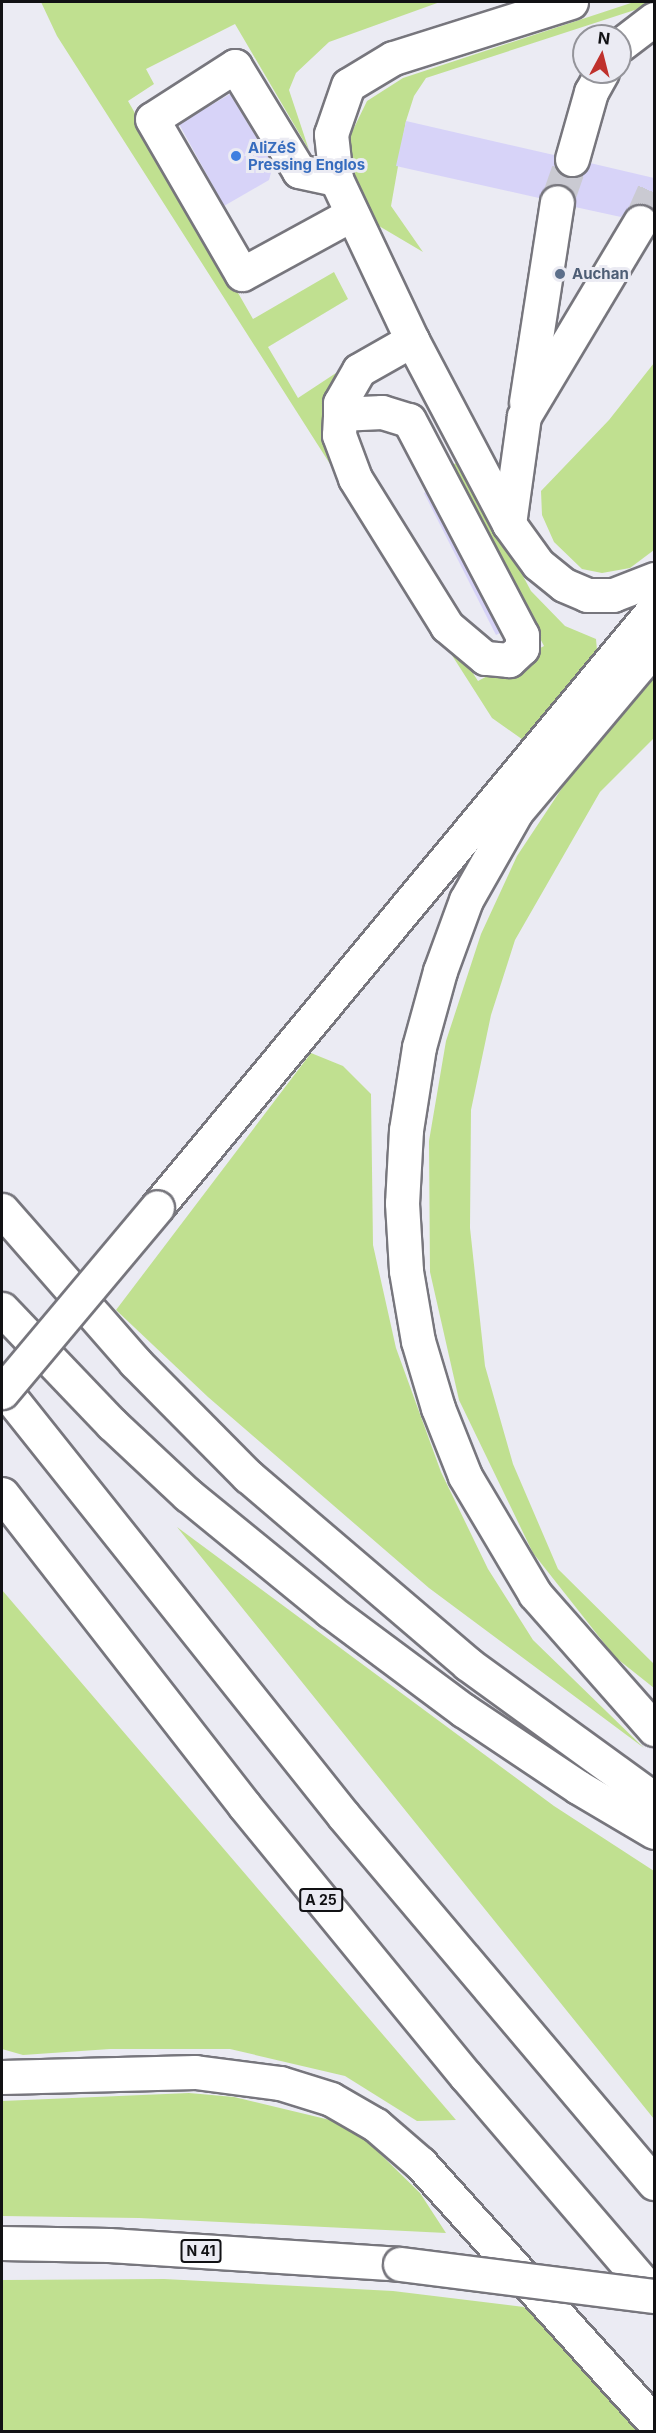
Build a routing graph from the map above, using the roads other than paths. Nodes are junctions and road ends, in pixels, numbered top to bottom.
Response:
1 (571, 2) edge
2 (654, 19) edge
3 (632, 36) edge
4 (595, 84) edge
5 (572, 159) tunnel mouth
6 (336, 179) junction
7 (556, 202) tunnel mouth
8 (352, 214) junction
9 (640, 222) tunnel mouth
10 (412, 340) junction
11 (443, 399) junction
12 (340, 414) junction
13 (524, 416) junction
14 (409, 420) junction
15 (509, 524) junction
16 (654, 579) edge
17 (654, 609) edge
18 (654, 648) edge
19 (2, 1210) edge
20 (2, 1309) edge
21 (2, 1387) edge
22 (2, 1392) edge
23 (2, 1494) edge
24 (654, 1729) edge
25 (654, 1799) edge
26 (654, 1832) edge
27 (2, 2077) edge
28 (654, 2183) edge
29 (2, 2243) edge
30 (654, 2296) edge
31 (654, 2422) edge

1 - 6 main road
2 - 3 main road
4 - 5 main road
6 - 8 main road
6 - 8 main road
7 - 13 main road
8 - 10 main road
9 - 13 main road
10 - 11 main road
10 - 12 main road
11 - 14 main road
11 - 15 main road
12 - 14 main road
12 - 14 main road
13 - 15 main road
15 - 16 main road
17 - 22 main road, bridge
18 - 24 main road
19 - 25 main road
20 - 26 main road
21 - 28 main road
23 - 30 main road, A 25
27 - 31 main road
29 - 30 main road, N 41, bridge

